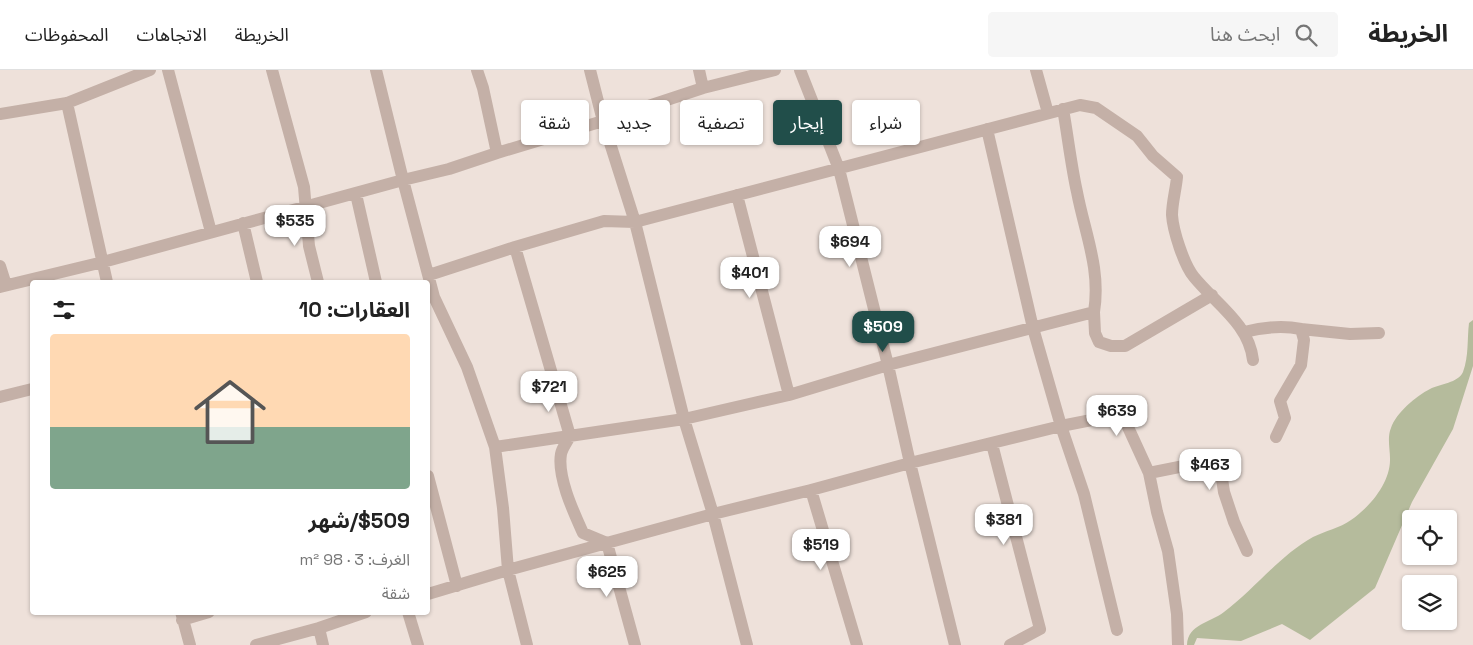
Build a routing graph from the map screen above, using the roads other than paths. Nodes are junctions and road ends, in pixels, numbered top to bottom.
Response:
1 (150, 70) edge
2 (168, 70) edge
3 (272, 70) edge
4 (376, 70) edge
5 (476, 70) edge
6 (590, 70) edge
7 (699, 70) edge
8 (775, 70) edge
9 (800, 70) edge
10 (1036, 70) edge
11 (703, 88) junction
12 (666, 100) edge
13 (67, 103) junction
14 (599, 108) edge
15 (1063, 109) junction
16 (1048, 113) junction
17 (0, 114) edge
18 (599, 122) edge
19 (987, 129) junction
20 (610, 145) edge
21 (497, 152) junction
22 (839, 169) junction
23 (404, 180) junction
24 (356, 194) junction
25 (737, 195) junction
26 (306, 207) junction
27 (635, 222) junction
28 (243, 224) junction
29 (211, 232) junction
30 (516, 247) junction
31 (103, 262) junction
32 (0, 266) edge
33 (429, 275) junction
34 (107, 280) edge
35 (257, 280) edge
36 (318, 280) edge
37 (376, 280) edge
38 (429, 280) edge
39 (3, 286) edge
40 (1212, 295) junction
41 (431, 298) edge
42 (1094, 312) junction
43 (1034, 328) junction
44 (1301, 329) junction
45 (1244, 332) junction
46 (1379, 333) dead end
47 (1253, 360) dead end
48 (888, 365) junction
49 (30, 389) edge
50 (789, 395) junction
51 (0, 397) edge
52 (684, 419) junction
53 (1061, 426) junction
54 (570, 436) junction
55 (1276, 436) dead end
56 (992, 444) junction
57 (495, 447) junction
58 (910, 463) junction
59 (1150, 473) junction
60 (430, 484) edge
61 (811, 490) junction
62 (713, 514) junction
63 (607, 543) junction
64 (1248, 551) dead end
65 (508, 570) junction
66 (457, 586) junction
67 (430, 593) edge
68 (346, 615) edge
69 (409, 615) edge
70 (181, 616) edge
71 (319, 628) junction
72 (1117, 630) dead end
73 (190, 645) edge
74 (256, 645) edge
75 (323, 645) edge
76 (418, 645) edge
77 (527, 645) edge
78 (635, 645) edge
79 (747, 645) edge
80 (857, 645) edge
81 (955, 645) edge
82 (1010, 645) edge
83 (1178, 645) edge

1 - 13 street
2 - 29 street
3 - 26 street
4 - 23 street
5 - 21 street
6 - 14 street
7 - 11 street
8 - 11 street
9 - 22 street
10 - 16 street
11 - 12 street
13 - 17 street
13 - 31 street
15 - 16 street
15 - 40 street
15 - 42 street
16 - 19 street
18 - 21 street
19 - 22 street
19 - 43 street
20 - 27 street
21 - 23 street
22 - 25 street
22 - 48 street
23 - 24 street
23 - 33 street
24 - 26 street
24 - 37 street
25 - 27 street
25 - 50 street
26 - 28 street
26 - 36 street
27 - 30 street
27 - 52 street
28 - 29 street
28 - 35 street
29 - 31 street
30 - 33 street
30 - 54 street
31 - 34 street
31 - 39 street
32 - 39 street
33 - 38 street
40 - 42 street
40 - 45 street
41 - 57 street
42 - 43 street
43 - 48 street
43 - 53 street
44 - 45 street
44 - 46 street
44 - 55 street
45 - 47 street
48 - 50 street
48 - 58 street
49 - 51 street
50 - 52 street
52 - 54 street
52 - 62 street
53 - 56 street
53 - 59 street
53 - 72 street
54 - 57 street
54 - 63 street
56 - 58 street
56 - 82 street
57 - 65 street
58 - 61 street
58 - 81 street
59 - 64 street
59 - 83 street
60 - 66 street
61 - 62 street
61 - 80 street
62 - 63 street
62 - 79 street
63 - 65 street
63 - 78 street
65 - 66 street
65 - 77 street
66 - 67 street
68 - 71 street
69 - 76 street
70 - 73 street
71 - 74 street
71 - 75 street

